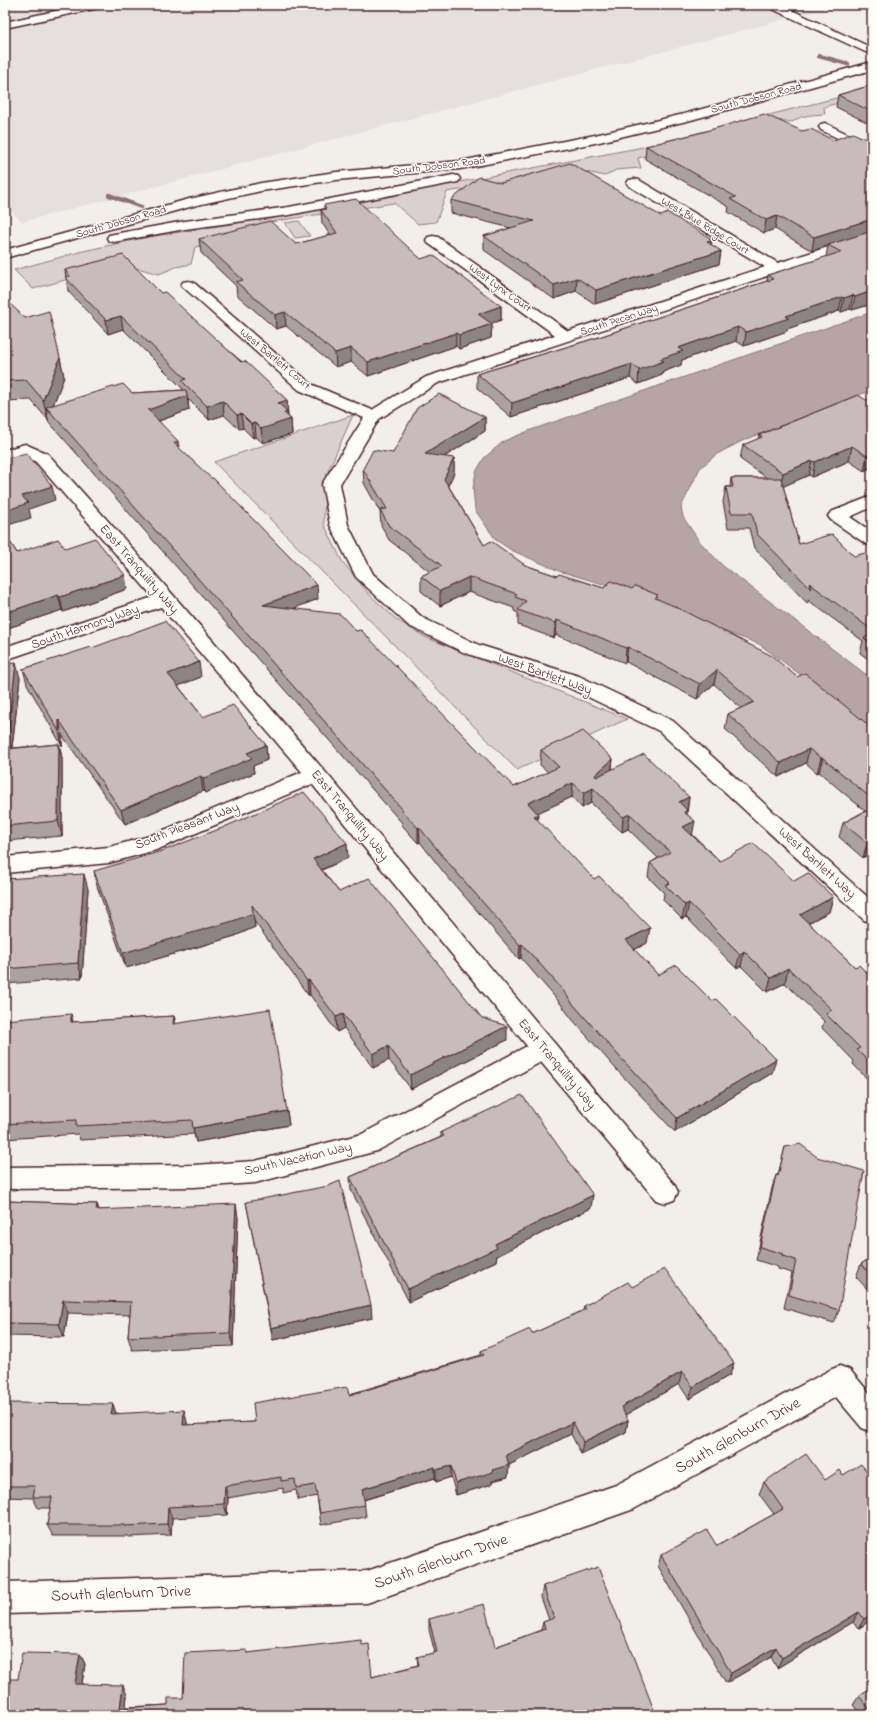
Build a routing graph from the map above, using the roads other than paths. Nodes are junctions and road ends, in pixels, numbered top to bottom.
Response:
1 (98, 5) edge
2 (460, 5) edge
3 (474, 5) edge
4 (792, 5) edge
5 (776, 7) edge
6 (5, 25) edge
7 (872, 52) edge
8 (872, 66) edge
9 (825, 127) dead end
10 (872, 151) edge
11 (336, 176) junction
12 (464, 178) dead end
13 (634, 183) dead end
14 (328, 203) junction
15 (872, 237) edge
16 (433, 240) dead end
17 (5, 254) edge
18 (5, 266) edge
19 (776, 268) junction
20 (188, 285) dead end
21 (567, 337) junction
22 (373, 416) junction
23 (5, 456) edge
24 (872, 501) edge
25 (872, 540) edge
26 (165, 600) junction
27 (5, 654) edge
28 (316, 774) junction
29 (5, 865) edge
30 (872, 914) edge
31 (544, 1049) junction
32 (5, 1178) edge
33 (665, 1192) dead end
34 (872, 1418) edge
35 (5, 1598) edge

1 - 6 street
2 - 3 lane
4 - 5 lane
5 - 7 street
8 - 11 street, South Dobson Road
9 - 10 street
11 - 14 street
11 - 17 street, South Dobson Road
12 - 14 street, South Dobson Road
13 - 19 street, West Blue Ridge Court
14 - 18 street, South Dobson Road
15 - 19 street, South Pecan Way
16 - 21 street, West Lynx Court
19 - 21 street, South Pecan Way
20 - 22 street, West Bartlett Court
21 - 22 street, South Pecan Way
22 - 30 street, West Bartlett Way
23 - 26 street, East Tranquility Way
24 - 25 street
26 - 27 street, South Harmony Way
26 - 28 street, East Tranquility Way
28 - 29 street, South Pleasant Way
28 - 31 street, East Tranquility Way
31 - 32 street, South Vacation Way
31 - 33 street, East Tranquility Way
34 - 35 street, South Glenburn Drive

